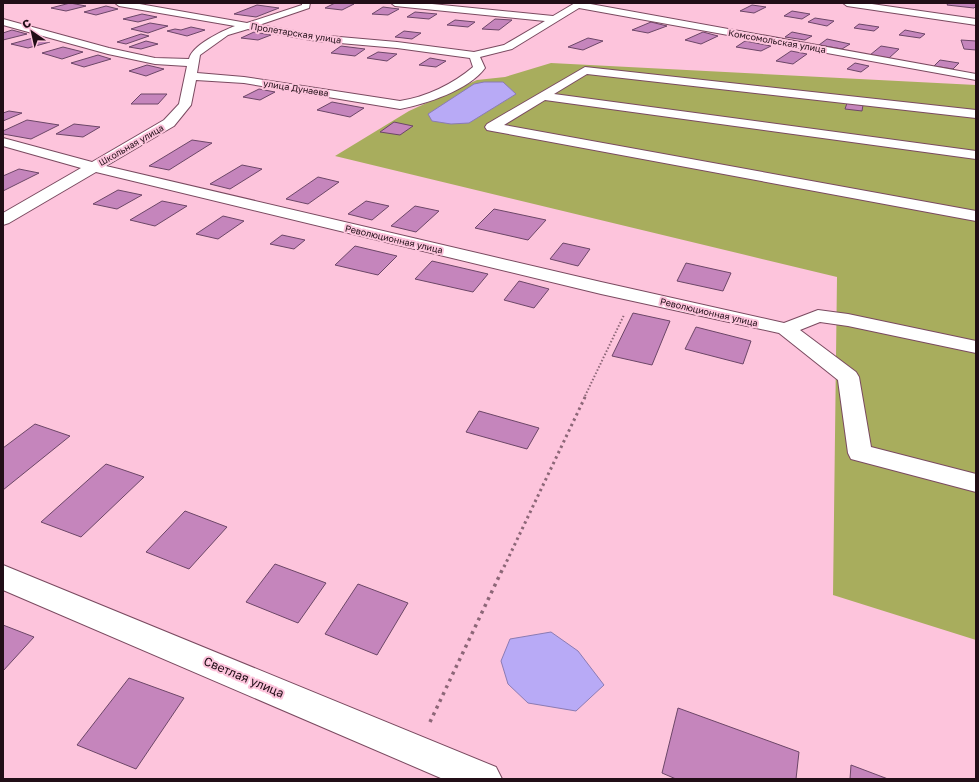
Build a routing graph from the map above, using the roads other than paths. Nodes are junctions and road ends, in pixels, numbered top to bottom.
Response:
1 (119, 3) edge
2 (306, 3) edge
3 (395, 3) edge
4 (848, 3) edge
5 (580, 4) edge
6 (884, 6) edge
7 (554, 19) junction
8 (3, 22) edge
9 (976, 22) edge
10 (249, 25) junction
11 (474, 55) junction
12 (193, 63) junction
13 (191, 76) junction
14 (976, 77) edge
15 (542, 96) junction
16 (976, 114) edge
17 (3, 142) edge
18 (976, 155) edge
19 (93, 167) junction
20 (976, 216) edge
21 (3, 220) edge
22 (786, 329) junction
23 (976, 347) edge
24 (976, 483) edge
25 (3, 577) edge
26 (484, 779) edge

1 - 10 street, Пролетарская улица
2 - 10 street, Школьная улица
3 - 7 street
4 - 6 street
5 - 7 street
5 - 14 street, Комсомольская улица
6 - 9 street
7 - 11 street
8 - 12 street
10 - 11 street, Пролетарская улица
10 - 12 street, Школьная улица
11 - 13 street, улица Дунаева
12 - 13 street, Школьная улица
13 - 19 street, Школьная улица
15 - 16 street
15 - 18 street
15 - 20 street
17 - 19 street, Революционная улица
19 - 21 street, Школьная улица
19 - 22 street, Революционная улица
22 - 23 street
22 - 24 street
25 - 26 street, Светлая улица

